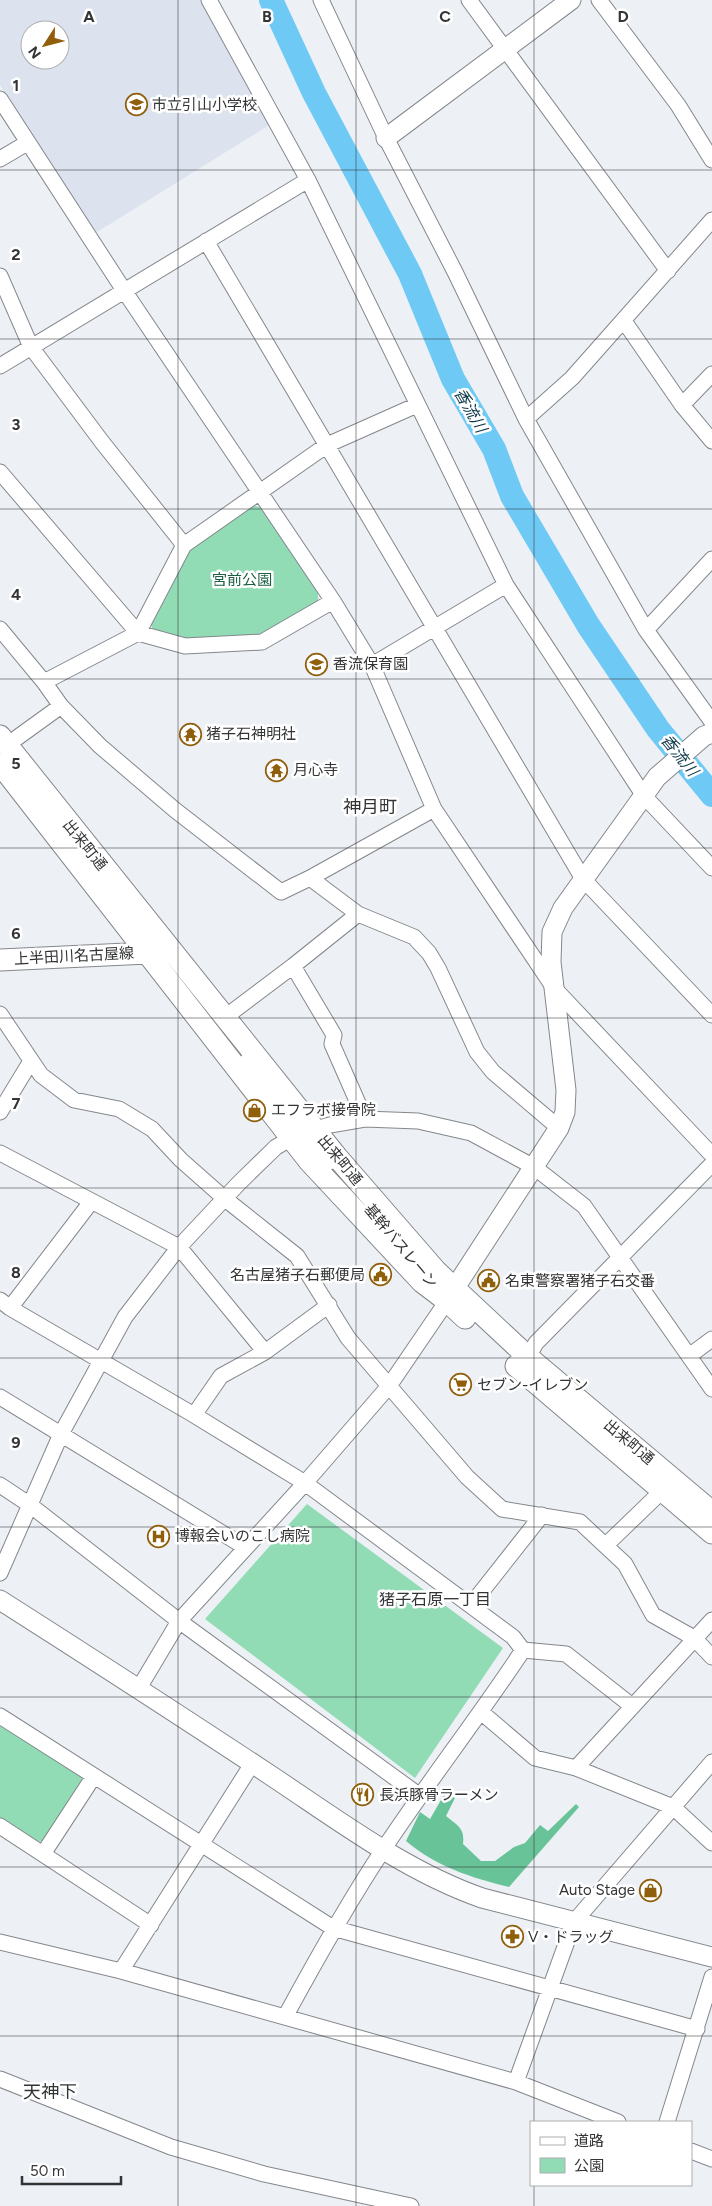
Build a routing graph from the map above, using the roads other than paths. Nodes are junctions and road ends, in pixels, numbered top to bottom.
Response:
1 (209, 0) edge
2 (321, 0) edge
3 (469, 0) edge
4 (571, 0) edge
5 (599, 0) edge
6 (505, 49) junction
7 (0, 99) edge
8 (386, 138) junction
9 (27, 143) junction
10 (0, 159) edge
11 (712, 160) edge
12 (308, 180) junction
13 (712, 220) edge
14 (206, 241) junction
15 (668, 271) junction
16 (0, 276) edge
17 (125, 292) junction
18 (624, 320) junction
19 (31, 347) junction
20 (0, 366) edge
21 (712, 374) edge
22 (417, 405) junction
23 (682, 405) junction
24 (526, 419) junction
25 (712, 441) edge
26 (326, 445) junction
27 (0, 472) edge
28 (258, 493) junction
29 (184, 545) junction
30 (712, 559) edge
31 (506, 585) junction
32 (333, 601) junction
33 (435, 628) junction
34 (0, 629) edge
35 (646, 630) junction
36 (138, 633) junction
37 (372, 665) junction
38 (44, 682) junction
39 (61, 706) junction
40 (712, 722) edge
41 (706, 737) edge
42 (2, 748) edge
43 (644, 796) junction
44 (434, 809) junction
45 (712, 868) edge
46 (310, 878) junction
47 (583, 879) junction
48 (358, 914) junction
49 (148, 953) junction
50 (0, 960) edge
51 (180, 962) junction
52 (293, 966) junction
53 (554, 988) junction
54 (0, 1014) edge
55 (712, 1015) edge
56 (224, 1018) junction
57 (31, 1061) junction
58 (0, 1112) edge
59 (365, 1119) junction
60 (559, 1128) junction
61 (303, 1133) junction
62 (0, 1153) edge
63 (712, 1156) edge
64 (712, 1164) edge
65 (534, 1168) junction
66 (224, 1198) junction
67 (91, 1202) junction
68 (179, 1247) junction
69 (619, 1257) junction
70 (451, 1294) junction
71 (5, 1304) edge
72 (328, 1305) junction
73 (712, 1339) edge
74 (265, 1352) junction
75 (689, 1356) junction
76 (528, 1357) junction
77 (101, 1360) junction
78 (389, 1386) junction
79 (712, 1389) edge
80 (0, 1397) edge
81 (194, 1415) junction
82 (61, 1434) junction
83 (305, 1483) junction
84 (0, 1485) edge
85 (662, 1491) junction
86 (30, 1505) junction
87 (712, 1512) edge
88 (542, 1515) junction
89 (712, 1533) edge
90 (606, 1545) junction
91 (244, 1547) junction
92 (0, 1572) edge
93 (0, 1600) edge
94 (471, 1606) junction
95 (712, 1620) edge
96 (179, 1621) junction
97 (694, 1638) junction
98 (522, 1650) junction
99 (712, 1657) edge
100 (139, 1688) junction
101 (632, 1706) junction
102 (481, 1712) junction
103 (0, 1716) edge
104 (712, 1762) edge
105 (252, 1764) junction
106 (576, 1768) junction
107 (94, 1776) junction
108 (420, 1796) junction
109 (673, 1807) junction
110 (0, 1826) edge
111 (712, 1843) edge
112 (201, 1844) junction
113 (383, 1850) junction
114 (43, 1854) junction
115 (574, 1922) junction
116 (151, 1925) junction
117 (333, 1928) junction
118 (0, 1942) edge
119 (712, 1958) edge
120 (122, 1971) junction
121 (712, 1977) edge
122 (551, 1988) junction
123 (285, 2017) junction
124 (697, 2029) junction
125 (0, 2079) edge
126 (516, 2082) junction
127 (615, 2121) edge
128 (667, 2121) edge
129 (692, 2151) edge
130 (712, 2159) edge
131 (410, 2206) edge

1 - 12 street
2 - 8 street
3 - 6 street
4 - 6 street
5 - 11 street
6 - 8 street
6 - 15 street
7 - 9 street
8 - 24 street
9 - 10 street
9 - 17 street
12 - 14 street
12 - 22 street
13 - 15 street
14 - 17 street
14 - 26 street
15 - 18 street
16 - 19 street
17 - 19 street
17 - 28 street
18 - 23 street
18 - 24 street
19 - 20 street
19 - 29 street
21 - 23 street
22 - 26 street
22 - 31 street
23 - 25 street
24 - 35 street
26 - 28 street
26 - 33 street
27 - 36 street
28 - 29 street
28 - 32 street
29 - 36 street
30 - 35 street
31 - 33 street
31 - 43 street
32 - 36 street
32 - 37 street
33 - 37 street
33 - 47 street
34 - 38 street
35 - 40 street
36 - 38 street
37 - 44 street
38 - 39 street
39 - 42 street
39 - 46 street
41 - 43 street
42 - 49 main road, 出来町通
42 - 51 main road, 出来町通
43 - 45 street
43 - 47 street
44 - 46 street
44 - 53 street
46 - 48 street
47 - 53 street
47 - 55 street
48 - 52 street
48 - 60 street
49 - 50 main road, 上半田川名古屋線
49 - 61 main road, 出来町通
51 - 56 main road, 出来町通
51 - 61 street
52 - 56 street
52 - 59 street
53 - 60 street
53 - 63 street
54 - 57 street
56 - 61 main road, 出来町通
57 - 58 street
57 - 66 street
59 - 61 street
59 - 65 street
60 - 65 street
61 - 66 street
61 - 70 main road, 出来町通
61 - 70 main road, 出来町通
62 - 67 street
64 - 69 street
65 - 69 street
65 - 70 street
66 - 68 street
66 - 72 street
67 - 68 street
67 - 71 street
68 - 74 street
68 - 77 street
69 - 75 street
69 - 76 street
70 - 76 main road, 出来町通
70 - 78 street
70 - 85 main road, 出来町通
71 - 77 street
72 - 74 street
72 - 78 street
73 - 75 street
74 - 81 street
75 - 79 street
76 - 87 main road, 出来町通
77 - 81 street
77 - 82 street
78 - 83 street
78 - 88 street
80 - 82 street
81 - 83 street
82 - 86 street
82 - 91 street
83 - 91 street
83 - 94 street
84 - 86 street
85 - 89 main road, 出来町通
85 - 90 street
86 - 92 street
86 - 96 street
88 - 90 street
88 - 94 street
90 - 97 street
91 - 96 street
93 - 100 street
94 - 98 street
95 - 97 street
96 - 100 street
96 - 108 street
97 - 99 street
97 - 101 street
98 - 101 street
98 - 102 street
100 - 105 street
101 - 106 street
102 - 106 street
102 - 108 street
103 - 107 street
104 - 109 street
105 - 112 street
105 - 113 street
106 - 109 street
107 - 112 street
107 - 114 street
108 - 113 street
109 - 111 street
109 - 115 street
110 - 114 street
112 - 116 street
112 - 117 street
113 - 115 street
113 - 117 street
114 - 116 street
115 - 119 street
115 - 122 street
116 - 120 street
117 - 122 street
117 - 123 street
118 - 120 street
120 - 123 street
121 - 124 street
122 - 124 street
122 - 126 street
123 - 126 street
124 - 128 street
125 - 131 street
126 - 127 street
129 - 130 street

